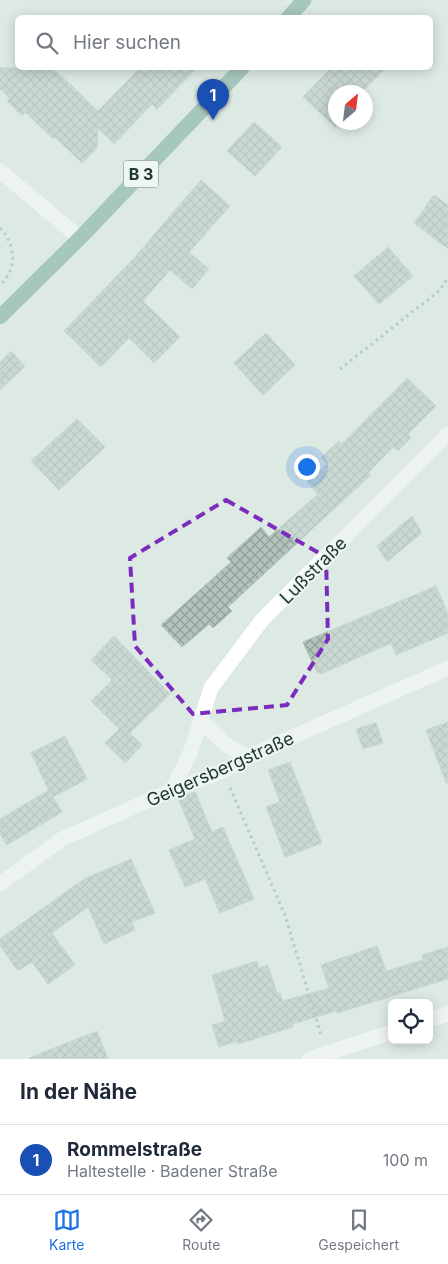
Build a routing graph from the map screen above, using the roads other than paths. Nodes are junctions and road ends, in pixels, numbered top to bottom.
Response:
1 (304, 0) edge
2 (291, 15) edge
3 (240, 70) edge
4 (0, 171) edge
5 (80, 238) junction
6 (0, 317) edge
7 (448, 434) edge
8 (448, 668) edge
9 (201, 721) junction
10 (247, 757) junction
11 (172, 790) junction
12 (0, 884) edge
13 (448, 1014) edge
14 (433, 1019) edge
15 (388, 1033) edge
16 (308, 1059) edge

1 - 2 main road
3 - 5 main road, B 3
4 - 5 street
5 - 6 main road, B 3
7 - 9 street, Lußstraße
8 - 10 street, Geigersbergstraße
9 - 10 street
9 - 11 street, Lußstraße
10 - 11 street, Geigersbergstraße
11 - 12 street, Geigersbergstraße
13 - 14 street
15 - 16 street

